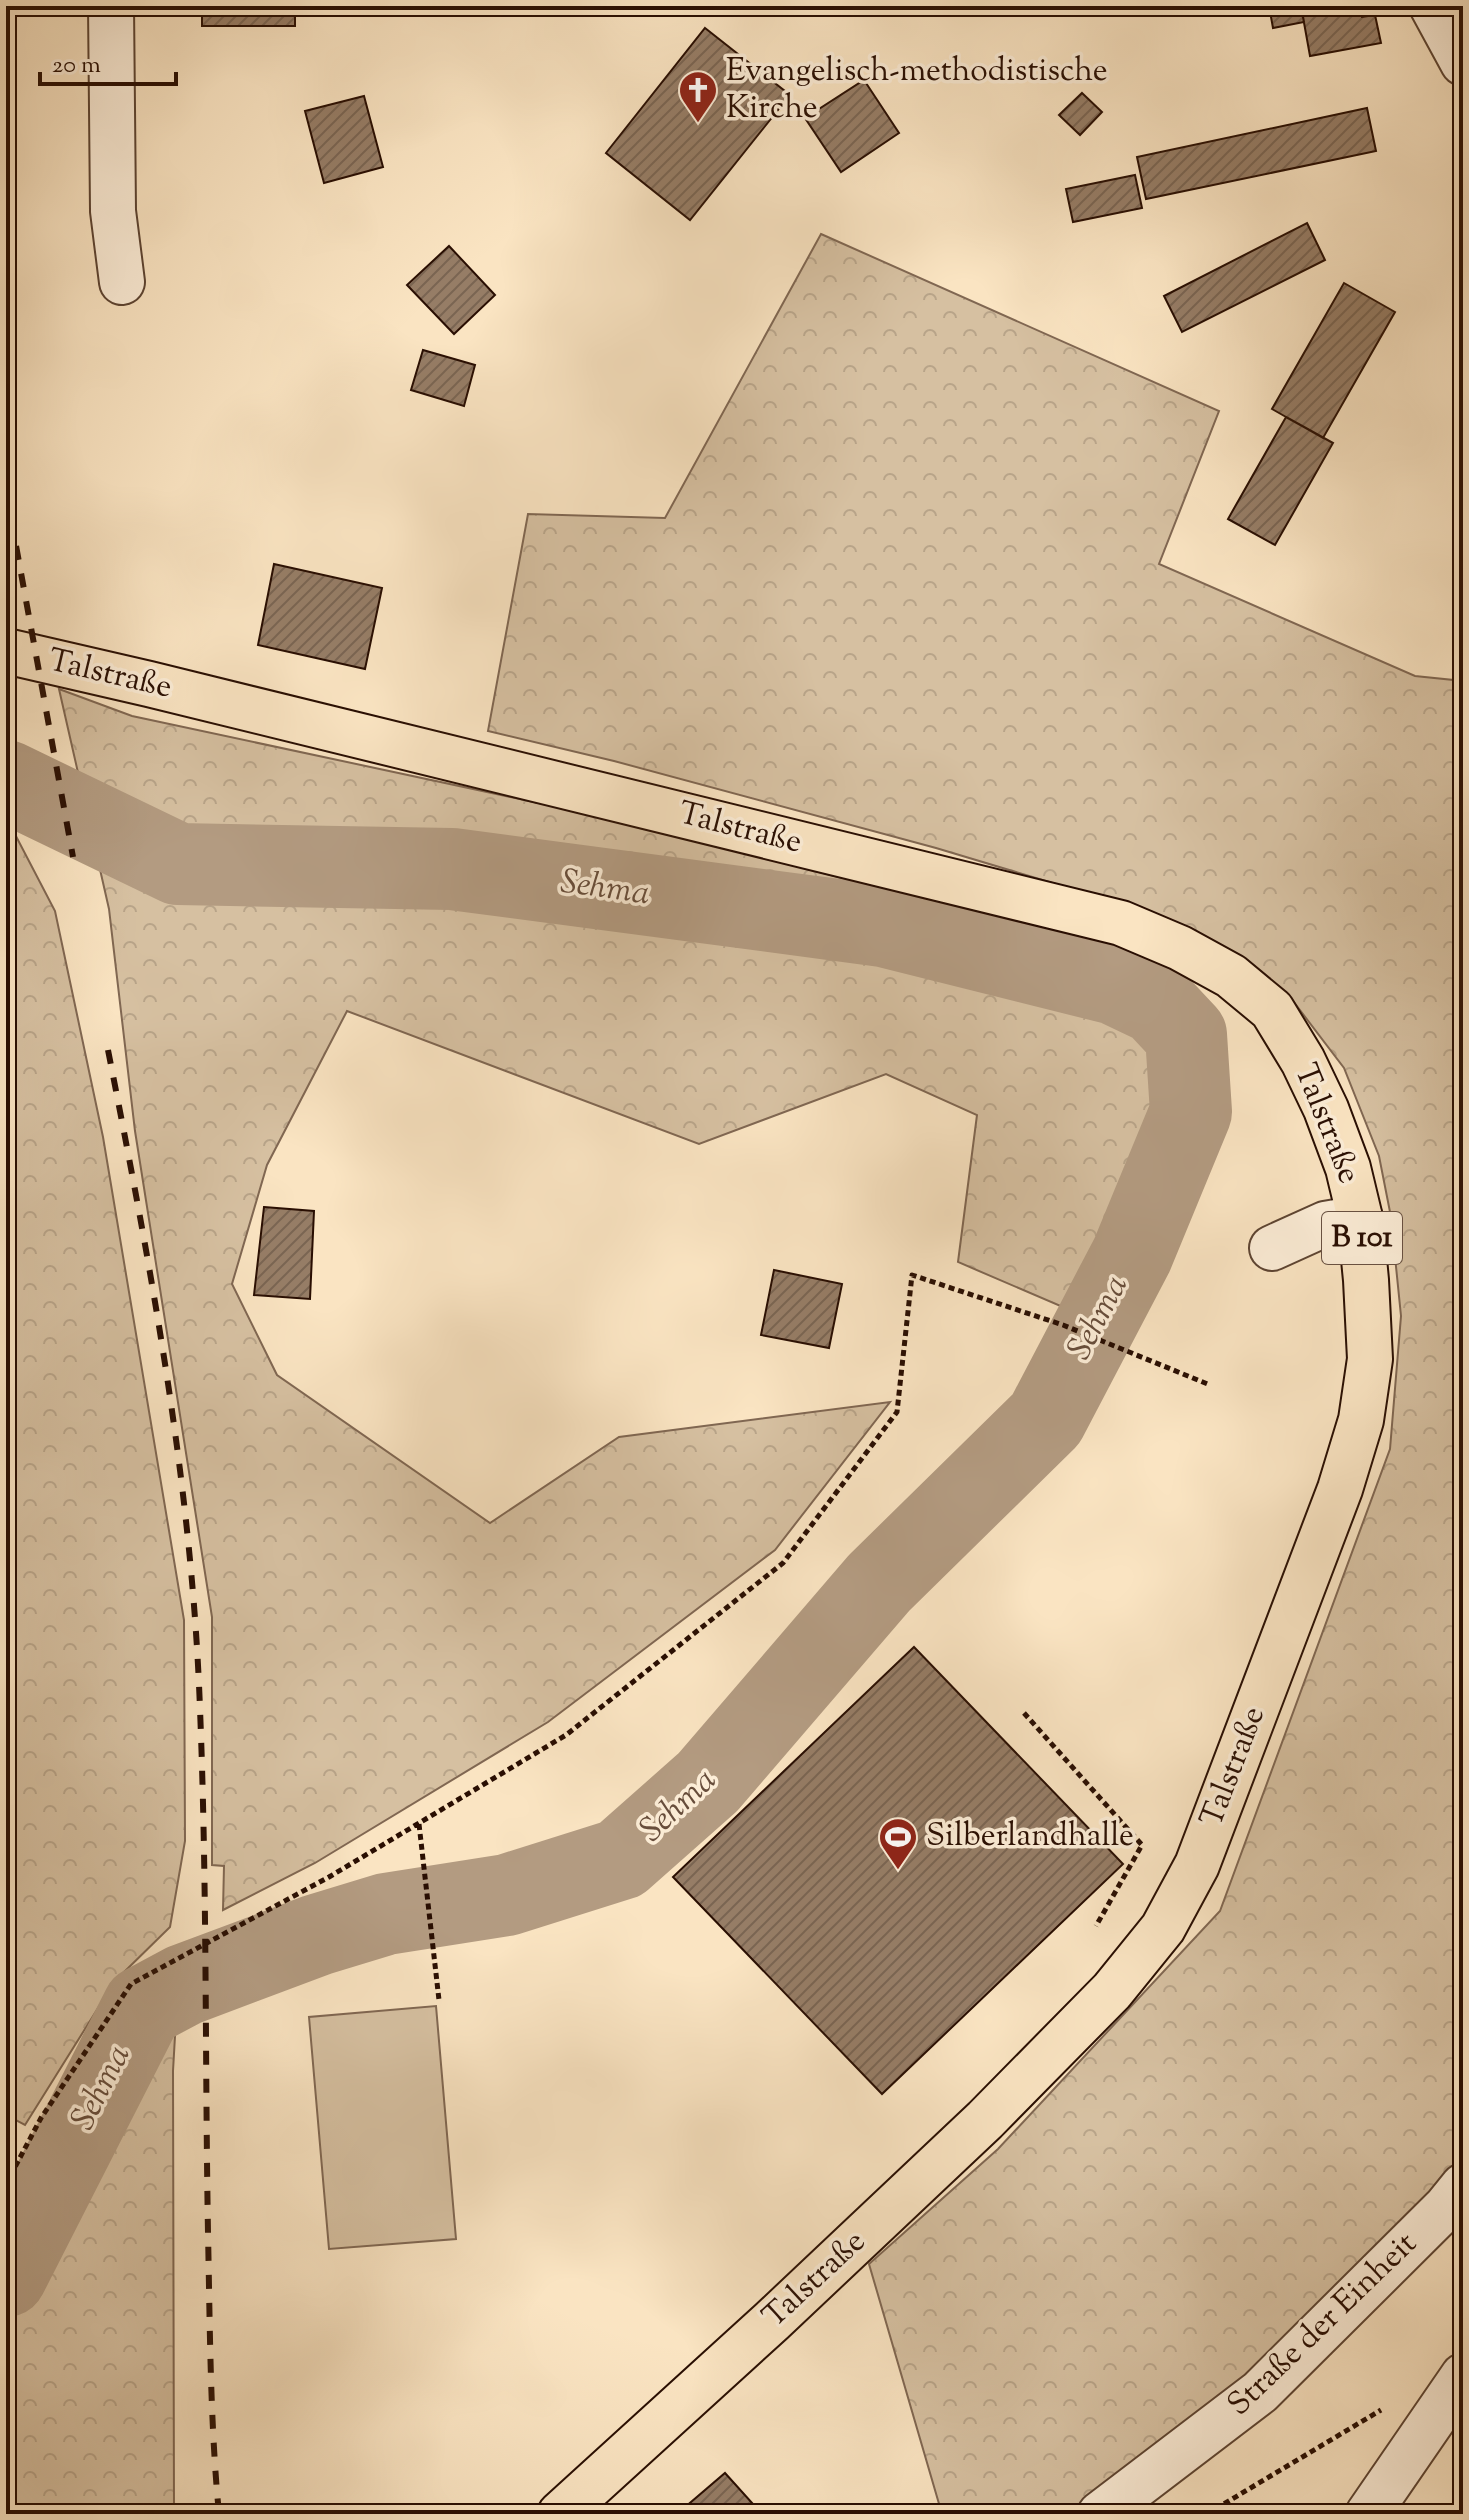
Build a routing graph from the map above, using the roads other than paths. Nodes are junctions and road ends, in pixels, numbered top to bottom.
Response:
1 (111, 6) edge
2 (1432, 6) edge
3 (1463, 63) edge
4 (122, 282) dead end
5 (6, 651) edge
6 (1360, 1218) junction
7 (1272, 1248) dead end
8 (1463, 2186) edge
9 (1458, 2384) edge
10 (560, 2514) edge
11 (1100, 2514) edge
12 (1368, 2514) edge

1 - 4 street
2 - 3 street
5 - 6 main road, Talstraße / B 101
6 - 7 street
6 - 10 main road, Talstraße / B 101
8 - 11 street, Straße der Einheit
9 - 12 street

